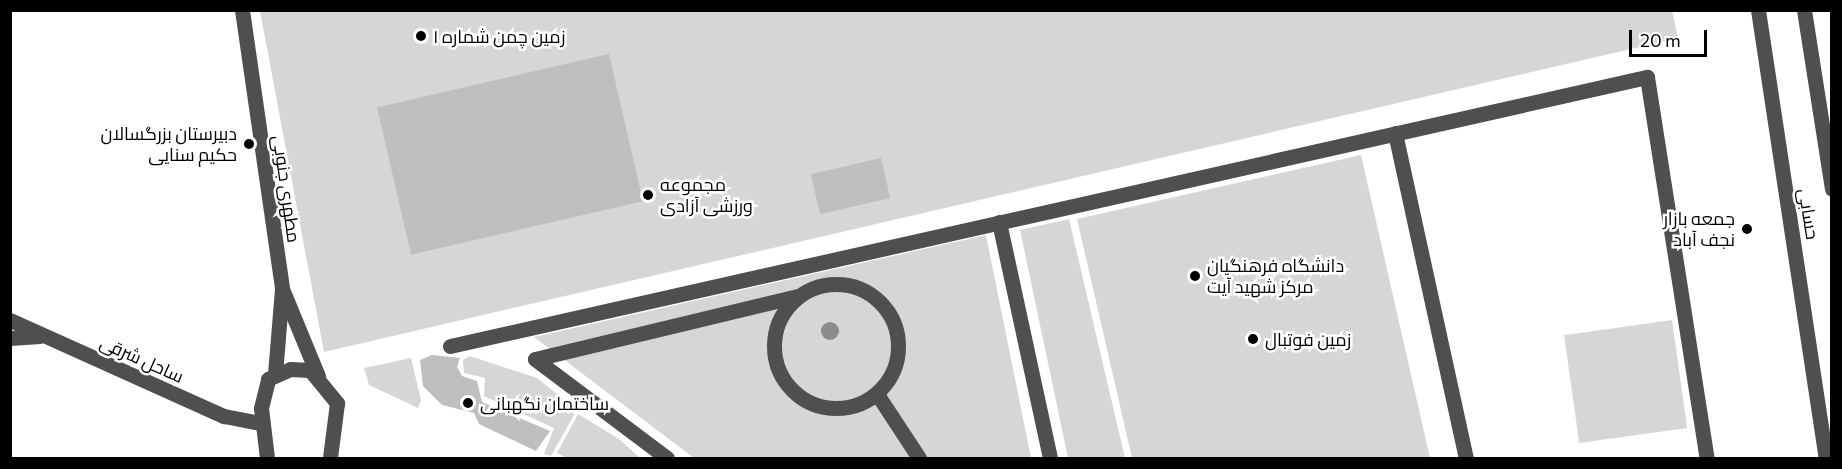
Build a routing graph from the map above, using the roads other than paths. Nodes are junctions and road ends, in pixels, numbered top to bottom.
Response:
1 (242, 10) edge
2 (1758, 10) edge
3 (1804, 10) edge
4 (1395, 133) junction
5 (1832, 189) edge
6 (999, 222) junction
7 (282, 288) junction
8 (799, 296) junction
9 (10, 320) edge
10 (42, 335) junction
11 (10, 338) edge
12 (450, 346) dead end
13 (275, 374) junction
14 (318, 376) junction
15 (878, 394) junction
16 (261, 423) junction
17 (267, 459) edge
18 (330, 459) edge
19 (667, 459) edge
20 (919, 459) edge
21 (1050, 459) edge
22 (1466, 459) edge
23 (1707, 459) edge
24 (1826, 459) edge

1 - 7 street, مطهری جنوبی
2 - 24 street, حسابی
3 - 5 street, حسابی
4 - 6 street
4 - 22 street
4 - 23 street
6 - 12 street
6 - 21 street
7 - 13 street, مطهری جنوبی
7 - 14 street
8 - 15 street
8 - 15 street
8 - 19 street
9 - 10 street, ساحل شرقی
10 - 11 street
10 - 16 street, ساحل شرقی
13 - 14 street
13 - 16 street, مطهری جنوبی
14 - 18 street
15 - 20 street
16 - 17 street, مطهری جنوبی

